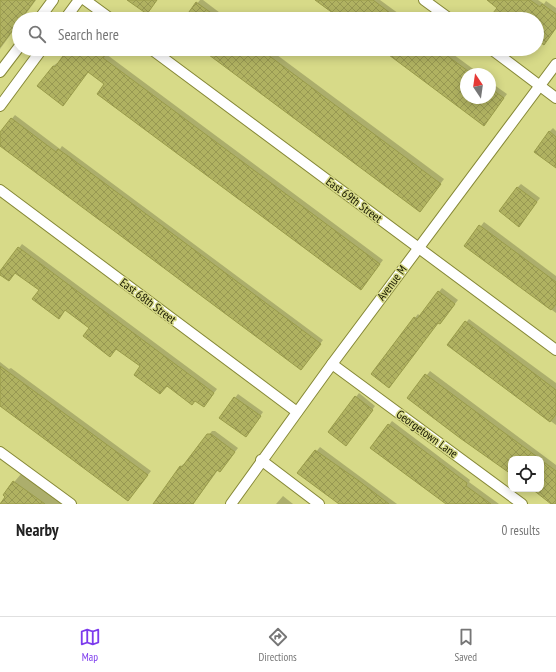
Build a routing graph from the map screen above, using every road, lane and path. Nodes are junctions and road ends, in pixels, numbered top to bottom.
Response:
1 (53, 0) edge
2 (79, 0) edge
3 (85, 0) edge
4 (424, 0) edge
5 (44, 12) edge
6 (70, 12) edge
7 (101, 12) edge
8 (440, 12) edge
9 (12, 56) edge
10 (37, 56) edge
11 (160, 56) edge
12 (501, 56) edge
13 (556, 64) edge
14 (0, 72) edge
15 (540, 85) junction
16 (556, 98) edge
17 (0, 106) edge
18 (0, 190) edge
19 (419, 248) junction
20 (556, 350) edge
21 (332, 364) junction
22 (297, 412) junction
23 (0, 452) edge
24 (261, 460) junction
25 (71, 504) edge
26 (230, 504) edge
27 (319, 504) edge
28 (522, 504) edge

1 - 5 street
2 - 6 street
3 - 7 street
4 - 8 street
9 - 14 street
10 - 17 street
11 - 19 street, East 69th Street
12 - 15 street
13 - 15 street, Avenue M
15 - 16 street
15 - 19 street, Avenue M
18 - 22 street, East 68th Street
19 - 20 street, East 69th Street
19 - 21 street, Avenue M
21 - 22 street, Avenue M
21 - 28 street, Georgetown Lane
22 - 24 street, Avenue M
23 - 25 street
24 - 26 street, Avenue M
24 - 27 street

